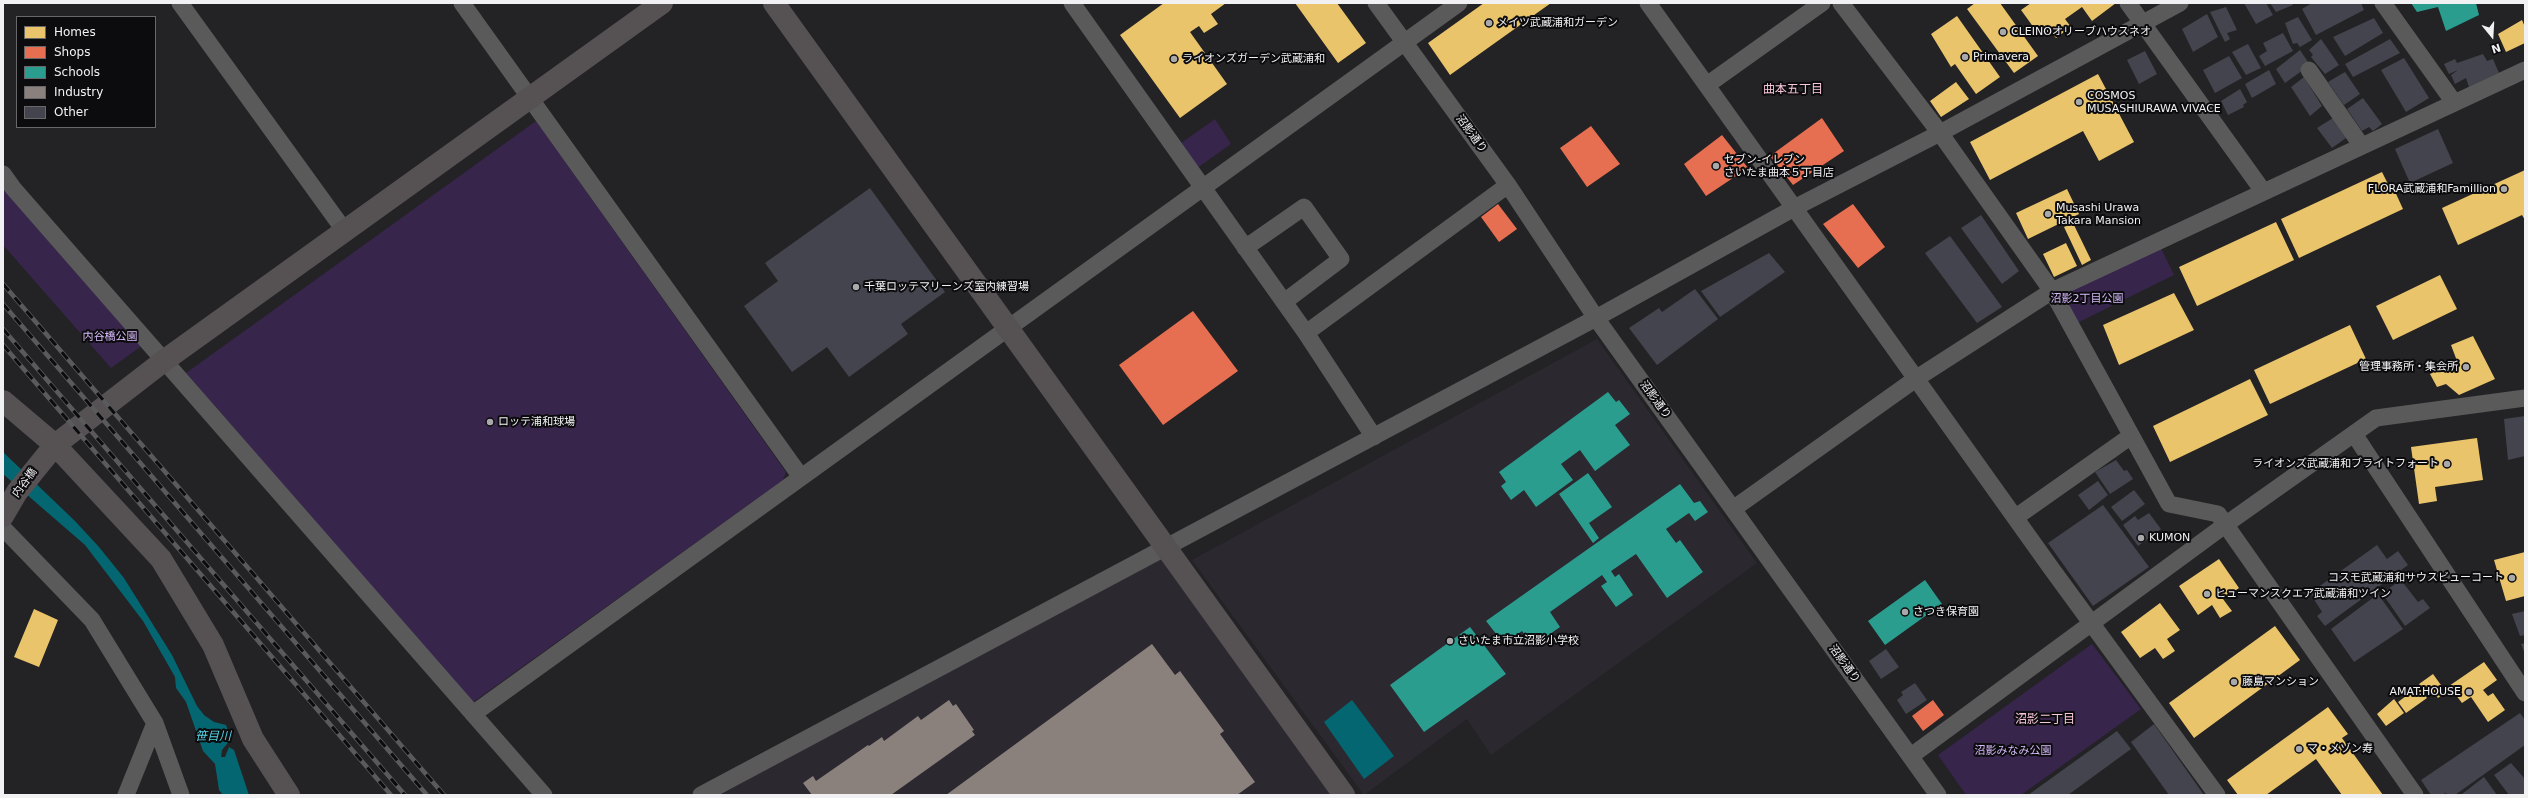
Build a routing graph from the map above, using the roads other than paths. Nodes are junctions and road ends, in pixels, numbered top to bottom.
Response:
1 (180, 3) edge
2 (462, 3) edge
3 (662, 3) edge
4 (774, 3) edge
5 (1072, 3) edge
6 (1376, 3) edge
7 (1459, 3) edge
8 (1648, 3) edge
9 (1822, 3) edge
10 (1841, 3) edge
11 (2128, 3) edge
12 (2180, 3) edge
13 (2383, 3) edge
14 (2142, 23) junction
15 (1405, 42) junction
16 (2309, 70) dead end
17 (2525, 70) edge
18 (1707, 85) junction
19 (528, 97) junction
20 (2453, 101) junction
21 (1940, 133) junction
22 (2361, 145) junction
23 (3, 174) edge
24 (1508, 185) junction
25 (1203, 188) junction
26 (2263, 191) junction
27 (1794, 208) junction
28 (344, 230) junction
29 (1245, 248) junction
30 (2052, 291) junction
31 (1284, 302) junction
32 (1596, 318) junction
33 (1007, 329) junction
34 (1306, 333) junction
35 (165, 360) junction
36 (1918, 378) junction
37 (2525, 398) edge
38 (3, 401) edge
39 (2354, 434) junction
40 (2130, 436) junction
41 (1374, 437) junction
42 (51, 450) junction
43 (801, 477) junction
44 (1733, 509) junction
45 (2016, 517) junction
46 (4, 519) edge
47 (2225, 525) junction
48 (1166, 548) junction
49 (2093, 623) junction
50 (2525, 693) edge
51 (473, 714) junction
52 (154, 723) junction
53 (1911, 756) junction
54 (126, 795) edge
55 (181, 795) edge
56 (289, 795) edge
57 (544, 795) edge
58 (702, 795) edge
59 (1344, 795) edge
60 (1938, 795) edge
61 (2217, 795) edge
62 (2415, 795) edge

1 - 28 street
2 - 19 street
3 - 19 street, 内谷橋
4 - 33 street
5 - 25 street
6 - 15 street, 沼影通り
7 - 15 street
8 - 18 street
9 - 18 street
10 - 21 street
11 - 14 street
12 - 14 street
13 - 20 street
14 - 21 street
14 - 26 street
15 - 24 street, 沼影通り
15 - 25 street
16 - 22 street
17 - 20 street
18 - 27 street
19 - 28 street, 内谷橋
19 - 43 street
20 - 22 street
21 - 27 street
21 - 30 street
22 - 26 street
23 - 35 street
24 - 32 street, 沼影通り
24 - 34 street
25 - 29 street
25 - 33 street
26 - 30 street
27 - 32 street
27 - 36 street
28 - 35 street, 内谷橋
29 - 31 street
29 - 31 street
30 - 36 street
30 - 40 street
31 - 34 street
32 - 41 street
32 - 44 street, 沼影通り
33 - 43 street
33 - 48 street
34 - 41 street
35 - 42 street, 内谷橋
35 - 51 street
36 - 44 street
36 - 45 street
37 - 39 street
38 - 42 street
39 - 47 street
39 - 50 street
40 - 45 street
40 - 47 street
41 - 48 street
42 - 46 street, 内谷橋
42 - 56 street
43 - 51 street
44 - 53 street, 沼影通り
45 - 49 street
46 - 52 street
47 - 49 street
47 - 62 street
48 - 58 street
48 - 59 street
49 - 53 street
49 - 61 street
51 - 57 street
52 - 54 street
52 - 55 street
53 - 60 street, 沼影通り

